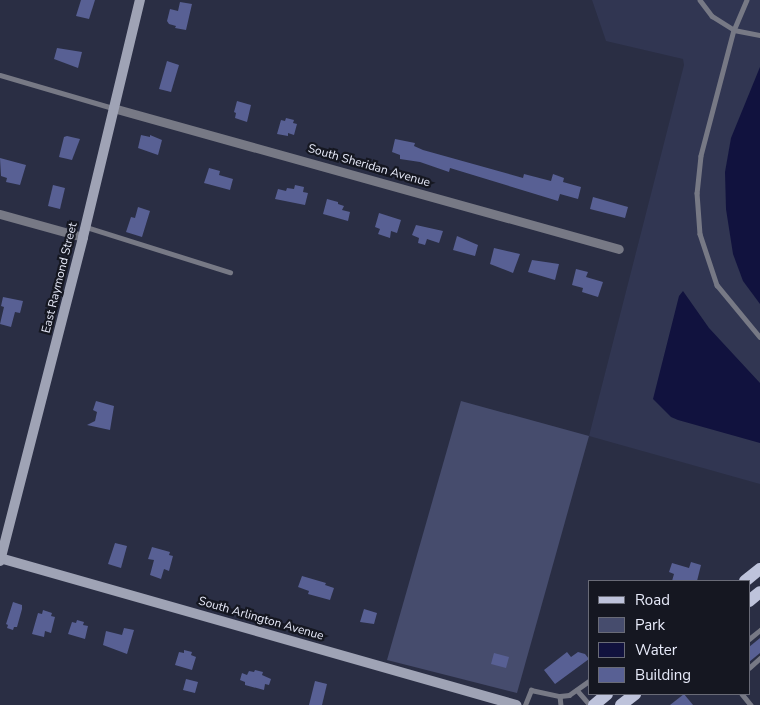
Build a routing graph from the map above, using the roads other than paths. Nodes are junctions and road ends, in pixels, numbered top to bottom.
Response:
1 (140, 0) edge
2 (700, 0) edge
3 (747, 0) edge
4 (734, 30) junction
5 (760, 35) edge
6 (0, 75) edge
7 (113, 108) junction
8 (0, 214) edge
9 (84, 232) junction
10 (619, 249) dead end
11 (230, 272) dead end
12 (760, 337) edge
13 (0, 559) edge
14 (760, 569) edge
15 (754, 594) edge
16 (760, 630) edge
17 (750, 638) edge
18 (760, 658) edge
19 (750, 667) edge
20 (588, 682) edge
21 (577, 690) junction
22 (605, 695) edge
23 (634, 695) edge
24 (743, 695) edge
25 (560, 696) junction
26 (516, 705) edge
27 (525, 705) edge
28 (561, 705) edge
29 (592, 705) edge
30 (621, 705) edge
31 (751, 705) edge

1 - 7 main road, East Raymond Street
2 - 4 lane
3 - 4 lane
4 - 5 lane
4 - 12 lane
6 - 7 lane
7 - 9 main road, East Raymond Street
7 - 10 street, South Sheridan Avenue
8 - 9 street
9 - 11 lane
9 - 13 main road, East Raymond Street
13 - 26 main road, South Arlington Avenue
14 - 15 main road
16 - 17 lane
18 - 19 lane
20 - 21 lane
21 - 25 lane
21 - 29 lane
22 - 29 main road
23 - 30 main road
24 - 31 lane
25 - 27 lane
25 - 28 lane

